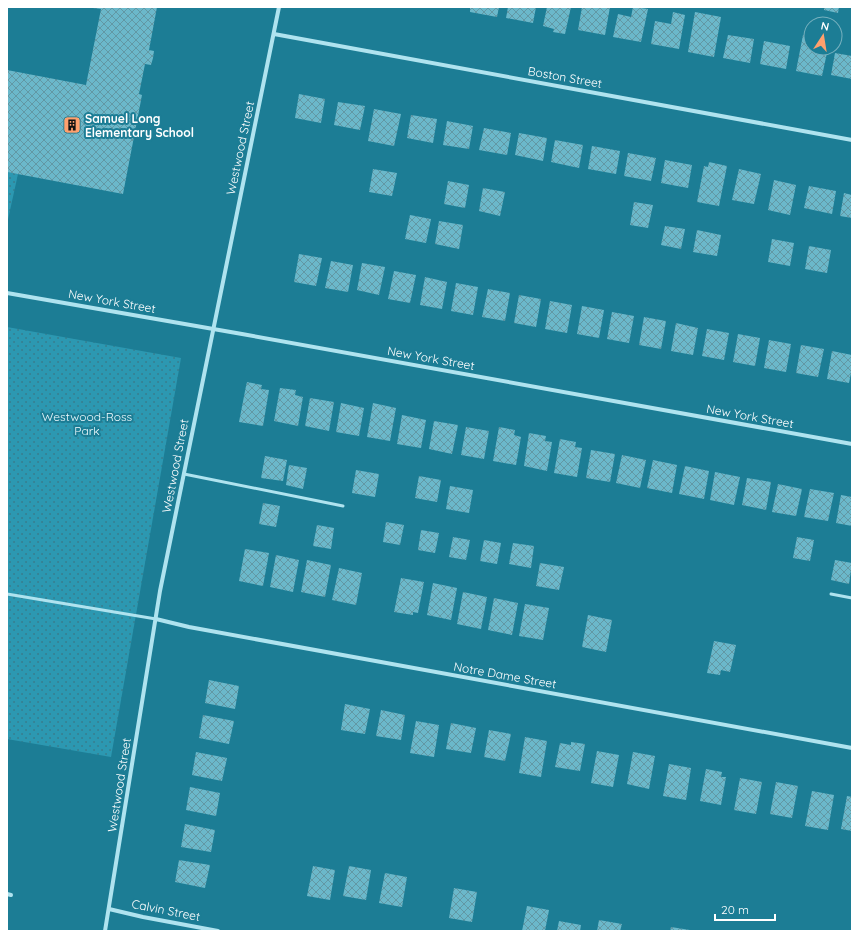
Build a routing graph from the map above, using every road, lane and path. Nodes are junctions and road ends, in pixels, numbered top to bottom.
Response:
1 (279, 7) edge
2 (274, 34) junction
3 (852, 140) edge
4 (7, 293) edge
5 (213, 329) junction
6 (852, 444) edge
7 (184, 474) junction
8 (343, 506) dead end
9 (7, 594) edge
10 (831, 594) dead end
11 (852, 598) edge
12 (156, 619) junction
13 (852, 748) edge
14 (109, 909) junction
15 (105, 931) edge
16 (218, 931) edge

1 - 2 street, Westwood Street
2 - 3 street, Boston Street
2 - 5 street, Westwood Street
4 - 5 street, New York Street
5 - 6 street, New York Street
5 - 7 street, Westwood Street
7 - 8 lane
7 - 12 street, Westwood Street
9 - 12 lane
10 - 11 lane
12 - 13 street, Notre Dame Street
12 - 14 street, Westwood Street
14 - 15 street, Westwood Street
14 - 16 street, Calvin Street

